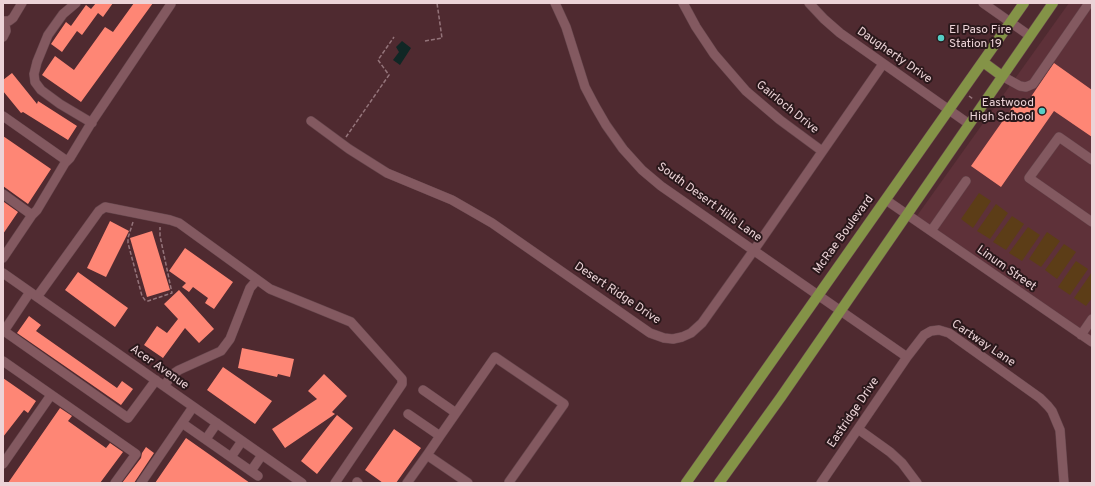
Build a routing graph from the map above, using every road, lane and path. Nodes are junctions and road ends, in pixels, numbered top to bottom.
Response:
1 (22, 3) edge
2 (76, 3) edge
3 (437, 3) edge
4 (555, 3) edge
5 (683, 3) edge
6 (809, 3) edge
7 (983, 3) edge
8 (1024, 3) edge
9 (1053, 3) edge
10 (1089, 3) edge
11 (171, 4) edge
12 (3, 21) edge
13 (1010, 22) junction
14 (1030, 36) junction
15 (3, 37) edge
16 (394, 37) dead end
17 (424, 41) dead end
18 (983, 62) junction
19 (883, 64) junction
20 (1002, 76) junction
21 (949, 110) junction
22 (3, 116) edge
23 (311, 121) dead end
24 (92, 124) junction
25 (969, 124) junction
26 (341, 143) junction
27 (822, 151) junction
28 (1092, 160) edge
29 (67, 161) junction
30 (966, 181) dead end
31 (3, 194) edge
32 (886, 200) junction
33 (135, 213) junction
34 (32, 215) junction
35 (907, 215) junction
36 (160, 218) junction
37 (1092, 222) edge
38 (930, 231) junction
39 (754, 250) junction
40 (3, 258) edge
41 (3, 273) edge
42 (257, 280) junction
43 (34, 295) junction
44 (818, 295) junction
45 (840, 311) junction
46 (1092, 319) edge
47 (1081, 335) junction
48 (1092, 342) edge
49 (907, 357) junction
50 (3, 361) edge
51 (156, 380) junction
52 (164, 386) junction
53 (423, 390) dead end
54 (51, 395) junction
55 (193, 407) junction
56 (456, 413) junction
57 (408, 414) dead end
58 (182, 423) junction
59 (217, 423) junction
60 (858, 428) junction
61 (440, 436) junction
62 (206, 439) junction
63 (242, 441) junction
64 (262, 455) junction
65 (427, 455) junction
66 (231, 457) junction
67 (3, 464) edge
68 (509, 482) edge
69 (115, 483) edge
70 (141, 483) edge
71 (302, 483) edge
72 (335, 483) edge
73 (407, 483) edge
74 (468, 483) edge
75 (686, 483) edge
76 (719, 483) edge
77 (821, 483) edge
78 (917, 483) edge
79 (1064, 483) edge

1 - 12 street
2 - 24 street
3 - 17 path
4 - 39 street, South Desert Hills Lane
5 - 27 street, Gairloch Drive
6 - 19 street, Daugherty Drive
7 - 13 street
8 - 13 main road, McRae Boulevard
9 - 14 main road
10 - 20 street
11 - 24 street
12 - 15 street
13 - 14 street
13 - 18 main road, McRae Boulevard
14 - 20 main road
16 - 26 path
18 - 20 main road
18 - 21 main road, McRae Boulevard
19 - 21 street, Daugherty Drive
19 - 27 street, Desert Ridge Drive
20 - 25 main road
21 - 25 street, Daugherty Drive
21 - 32 main road, McRae Boulevard
22 - 29 street
23 - 26 street, Desert Ridge Drive
24 - 29 street
25 - 35 main road
26 - 39 street, Desert Ridge Drive
27 - 39 street, Desert Ridge Drive
28 - 37 street
29 - 34 street
30 - 38 street
31 - 34 street
32 - 35 street, Linum Street
32 - 44 main road, McRae Boulevard
33 - 36 street
33 - 36 path
33 - 43 street
34 - 40 street
35 - 38 street, Linum Street
35 - 45 main road
36 - 42 street
38 - 47 street, Linum Street
39 - 44 street, South Desert Hills Lane
41 - 43 street, Acer Avenue
42 - 52 street
42 - 72 street
43 - 51 street, Acer Avenue
43 - 51 street
44 - 45 street, South Desert Hills Lane
44 - 75 main road, McRae Boulevard
45 - 49 street
45 - 76 main road
46 - 47 street
47 - 48 street, Linum Street
49 - 60 street, Eastridge Drive
49 - 79 street, Cartway Lane
50 - 54 street
51 - 52 street, Acer Avenue
52 - 55 street, Acer Avenue
53 - 56 street
54 - 67 street
54 - 69 street
55 - 58 street
55 - 59 street, Acer Avenue
56 - 61 street
56 - 68 street
57 - 61 street
58 - 62 street
58 - 70 street
59 - 62 street
59 - 63 street, Acer Avenue
60 - 77 street, Eastridge Drive
60 - 78 street
61 - 65 street
62 - 66 street
63 - 64 street, Acer Avenue
63 - 66 street
64 - 66 street
64 - 71 street, Acer Avenue
65 - 73 street
65 - 74 street

